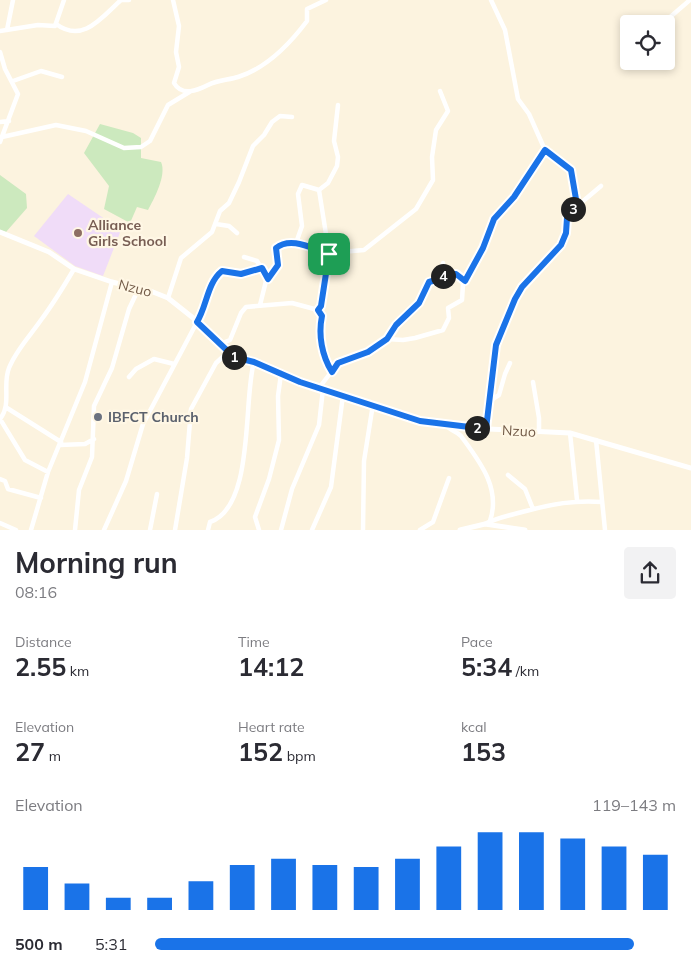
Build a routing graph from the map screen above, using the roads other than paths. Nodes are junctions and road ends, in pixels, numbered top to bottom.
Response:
1 (13, 0) edge
2 (64, 0) edge
3 (130, 0) edge
4 (173, 0) edge
5 (326, 0) edge
6 (491, 0) edge
7 (690, 0) edge
8 (672, 15) edge
9 (56, 24) junction
10 (7, 30) junction
11 (0, 31) edge
12 (0, 52) edge
13 (62, 77) dead end
14 (13, 82) junction
15 (190, 91) junction
16 (440, 91) dead end
17 (338, 105) dead end
18 (292, 117) dead end
19 (9, 121) junction
20 (0, 122) edge
21 (1, 139) edge
22 (545, 150) junction
23 (601, 186) dead end
24 (319, 190) junction
25 (577, 205) junction
26 (216, 224) junction
27 (0, 232) edge
28 (237, 233) dead end
29 (295, 242) junction
30 (329, 254) junction
31 (244, 257) dead end
32 (443, 263) dead end
33 (262, 268) junction
34 (74, 269) junction
35 (443, 276) junction
36 (268, 279) junction
37 (465, 281) junction
38 (112, 282) junction
39 (138, 290) junction
40 (168, 298) junction
41 (260, 305) junction
42 (318, 310) junction
43 (197, 322) junction
44 (387, 339) junction
45 (220, 344) junction
46 (227, 353) junction
47 (254, 362) junction
48 (510, 363) dead end
49 (174, 364) junction
50 (332, 372) junction
51 (281, 374) junction
52 (129, 378) dead end
53 (533, 382) dead end
54 (321, 389) junction
55 (343, 395) junction
56 (491, 400) junction
57 (373, 404) junction
58 (7, 408) junction
59 (0, 419) edge
60 (446, 425) junction
61 (486, 429) junction
62 (539, 432) junction
63 (570, 433) junction
64 (94, 440) junction
65 (596, 440) junction
66 (61, 444) junction
67 (691, 468) edge
68 (48, 472) junction
69 (508, 475) dead end
70 (449, 478) dead end
71 (0, 479) edge
72 (157, 494) dead end
73 (41, 498) junction
74 (577, 500) junction
75 (602, 502) junction
76 (533, 509) junction
77 (0, 522) edge
78 (488, 523) junction
79 (16, 530) edge
80 (31, 530) edge
81 (76, 530) edge
82 (104, 530) edge
83 (150, 530) edge
84 (175, 530) edge
85 (208, 530) edge
86 (259, 530) edge
87 (281, 530) edge
88 (312, 530) edge
89 (363, 530) edge
90 (420, 530) edge
91 (460, 530) edge
92 (526, 530) edge
93 (605, 530) edge

1 - 10 street
2 - 9 street
3 - 9 street
4 - 15 street
5 - 15 street
6 - 22 street
7 - 8 street
9 - 10 street
10 - 11 street
12 - 14 street
13 - 14 street
14 - 19 street
15 - 21 street
16 - 30 street
17 - 24 street
18 - 26 street
19 - 20 street
19 - 21 street
22 - 25 street
22 - 37 street
23 - 25 street
24 - 29 street
24 - 30 street
25 - 56 street
26 - 28 street
26 - 40 street
27 - 34 street, Nzuo
29 - 30 street
29 - 36 street
30 - 42 street
31 - 33 street
32 - 35 street
33 - 36 street
33 - 43 street
34 - 38 street, Nzuo
34 - 58 street
35 - 37 street
35 - 44 street
36 - 41 street
37 - 44 street
38 - 39 street, Nzuo
38 - 66 street
39 - 40 street, Nzuo
39 - 64 street
40 - 43 street, Nzuo
41 - 42 street
41 - 45 street
42 - 50 street
43 - 45 street, Nzuo
43 - 49 street
44 - 50 street
45 - 46 street, Nzuo
46 - 47 street, Nzuo
46 - 84 street
47 - 51 street, Nzuo
47 - 85 street
48 - 56 street
49 - 52 street
49 - 82 street
50 - 54 street
51 - 54 street, Nzuo
51 - 86 street
53 - 62 street
54 - 55 street, Nzuo
54 - 87 street
55 - 57 street, Nzuo
55 - 88 street
56 - 61 street
57 - 60 street, Nzuo
57 - 89 street
58 - 59 street
58 - 66 street
59 - 68 street
60 - 61 street, Nzuo
60 - 78 street
61 - 62 street, Nzuo
62 - 63 street, Nzuo
63 - 65 street, Nzuo
63 - 74 street
64 - 66 street
64 - 81 street
65 - 67 street, Nzuo
65 - 75 street
66 - 68 street
68 - 73 street
69 - 76 street
70 - 90 street
71 - 73 street
72 - 83 street
73 - 80 street
74 - 75 street
74 - 76 street
75 - 93 street
76 - 78 street
77 - 79 street
78 - 91 street
78 - 92 street

